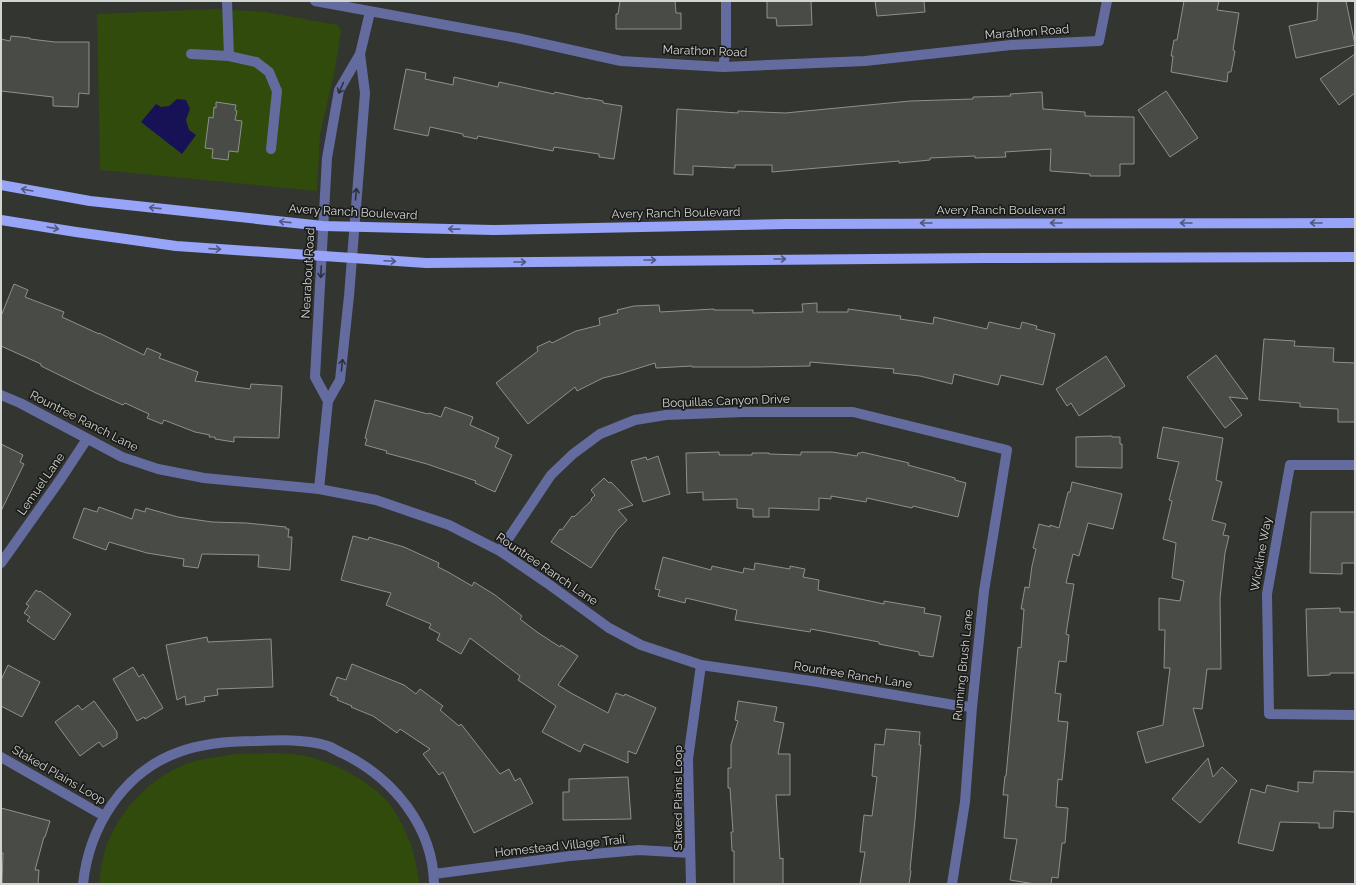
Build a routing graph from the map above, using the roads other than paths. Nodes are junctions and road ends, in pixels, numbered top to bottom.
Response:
1 (227, 1) edge
2 (315, 1) edge
3 (726, 1) edge
4 (1107, 1) edge
5 (370, 12) junction
6 (191, 54) dead end
7 (360, 54) junction
8 (229, 56) junction
9 (724, 67) junction
10 (271, 149) dead end
11 (1, 185) edge
12 (1, 220) edge
13 (1355, 223) edge
14 (323, 226) junction
15 (354, 227) junction
16 (322, 256) junction
17 (1355, 257) edge
18 (351, 259) junction
19 (1, 395) edge
20 (328, 401) junction
21 (87, 439) junction
22 (1007, 450) joint
23 (1355, 465) edge
24 (319, 489) junction
25 (500, 550) junction
26 (1, 563) edge
27 (701, 665) junction
28 (972, 707) junction
29 (1355, 715) edge
30 (1, 757) edge
31 (104, 816) junction
32 (690, 853) junction
33 (434, 879) edge
34 (83, 884) edge
35 (691, 884) edge
36 (952, 884) edge

1 - 8 street
2 - 5 street, Marathon Road
3 - 9 street
4 - 9 street, Marathon Road
5 - 7 street, Nearabout Road
5 - 9 street, Marathon Road
6 - 8 street
7 -> 14 street, Nearabout Road
15 -> 7 street, Nearabout Road
8 - 10 street
14 -> 11 main road, Avery Ranch Boulevard
12 -> 16 main road
13 -> 15 main road, Avery Ranch Boulevard
14 - 15 main road, Avery Ranch Boulevard
14 - 16 street, Nearabout Road
15 - 18 street, Nearabout Road
16 - 18 main road
16 -> 20 street, Nearabout Road
18 -> 17 main road
20 -> 18 street, Nearabout Road
19 - 21 street, Rountree Ranch Lane
20 - 24 street, Nearabout Road
21 - 24 street, Rountree Ranch Lane
21 - 26 street, Lemuel Lane
22 - 25 street, Boquillas Canyon Drive
22 - 28 street, Running Brush Lane
23 - 29 street, Wickline Way
24 - 25 street, Rountree Ranch Lane
25 - 27 street, Rountree Ranch Lane
27 - 28 street, Rountree Ranch Lane
27 - 32 street, Staked Plains Loop
28 - 36 street, Running Brush Lane
30 - 31 street, Staked Plains Loop
31 - 33 street
31 - 34 street
32 - 33 street, Homestead Village Trail
32 - 35 street, Staked Plains Loop

